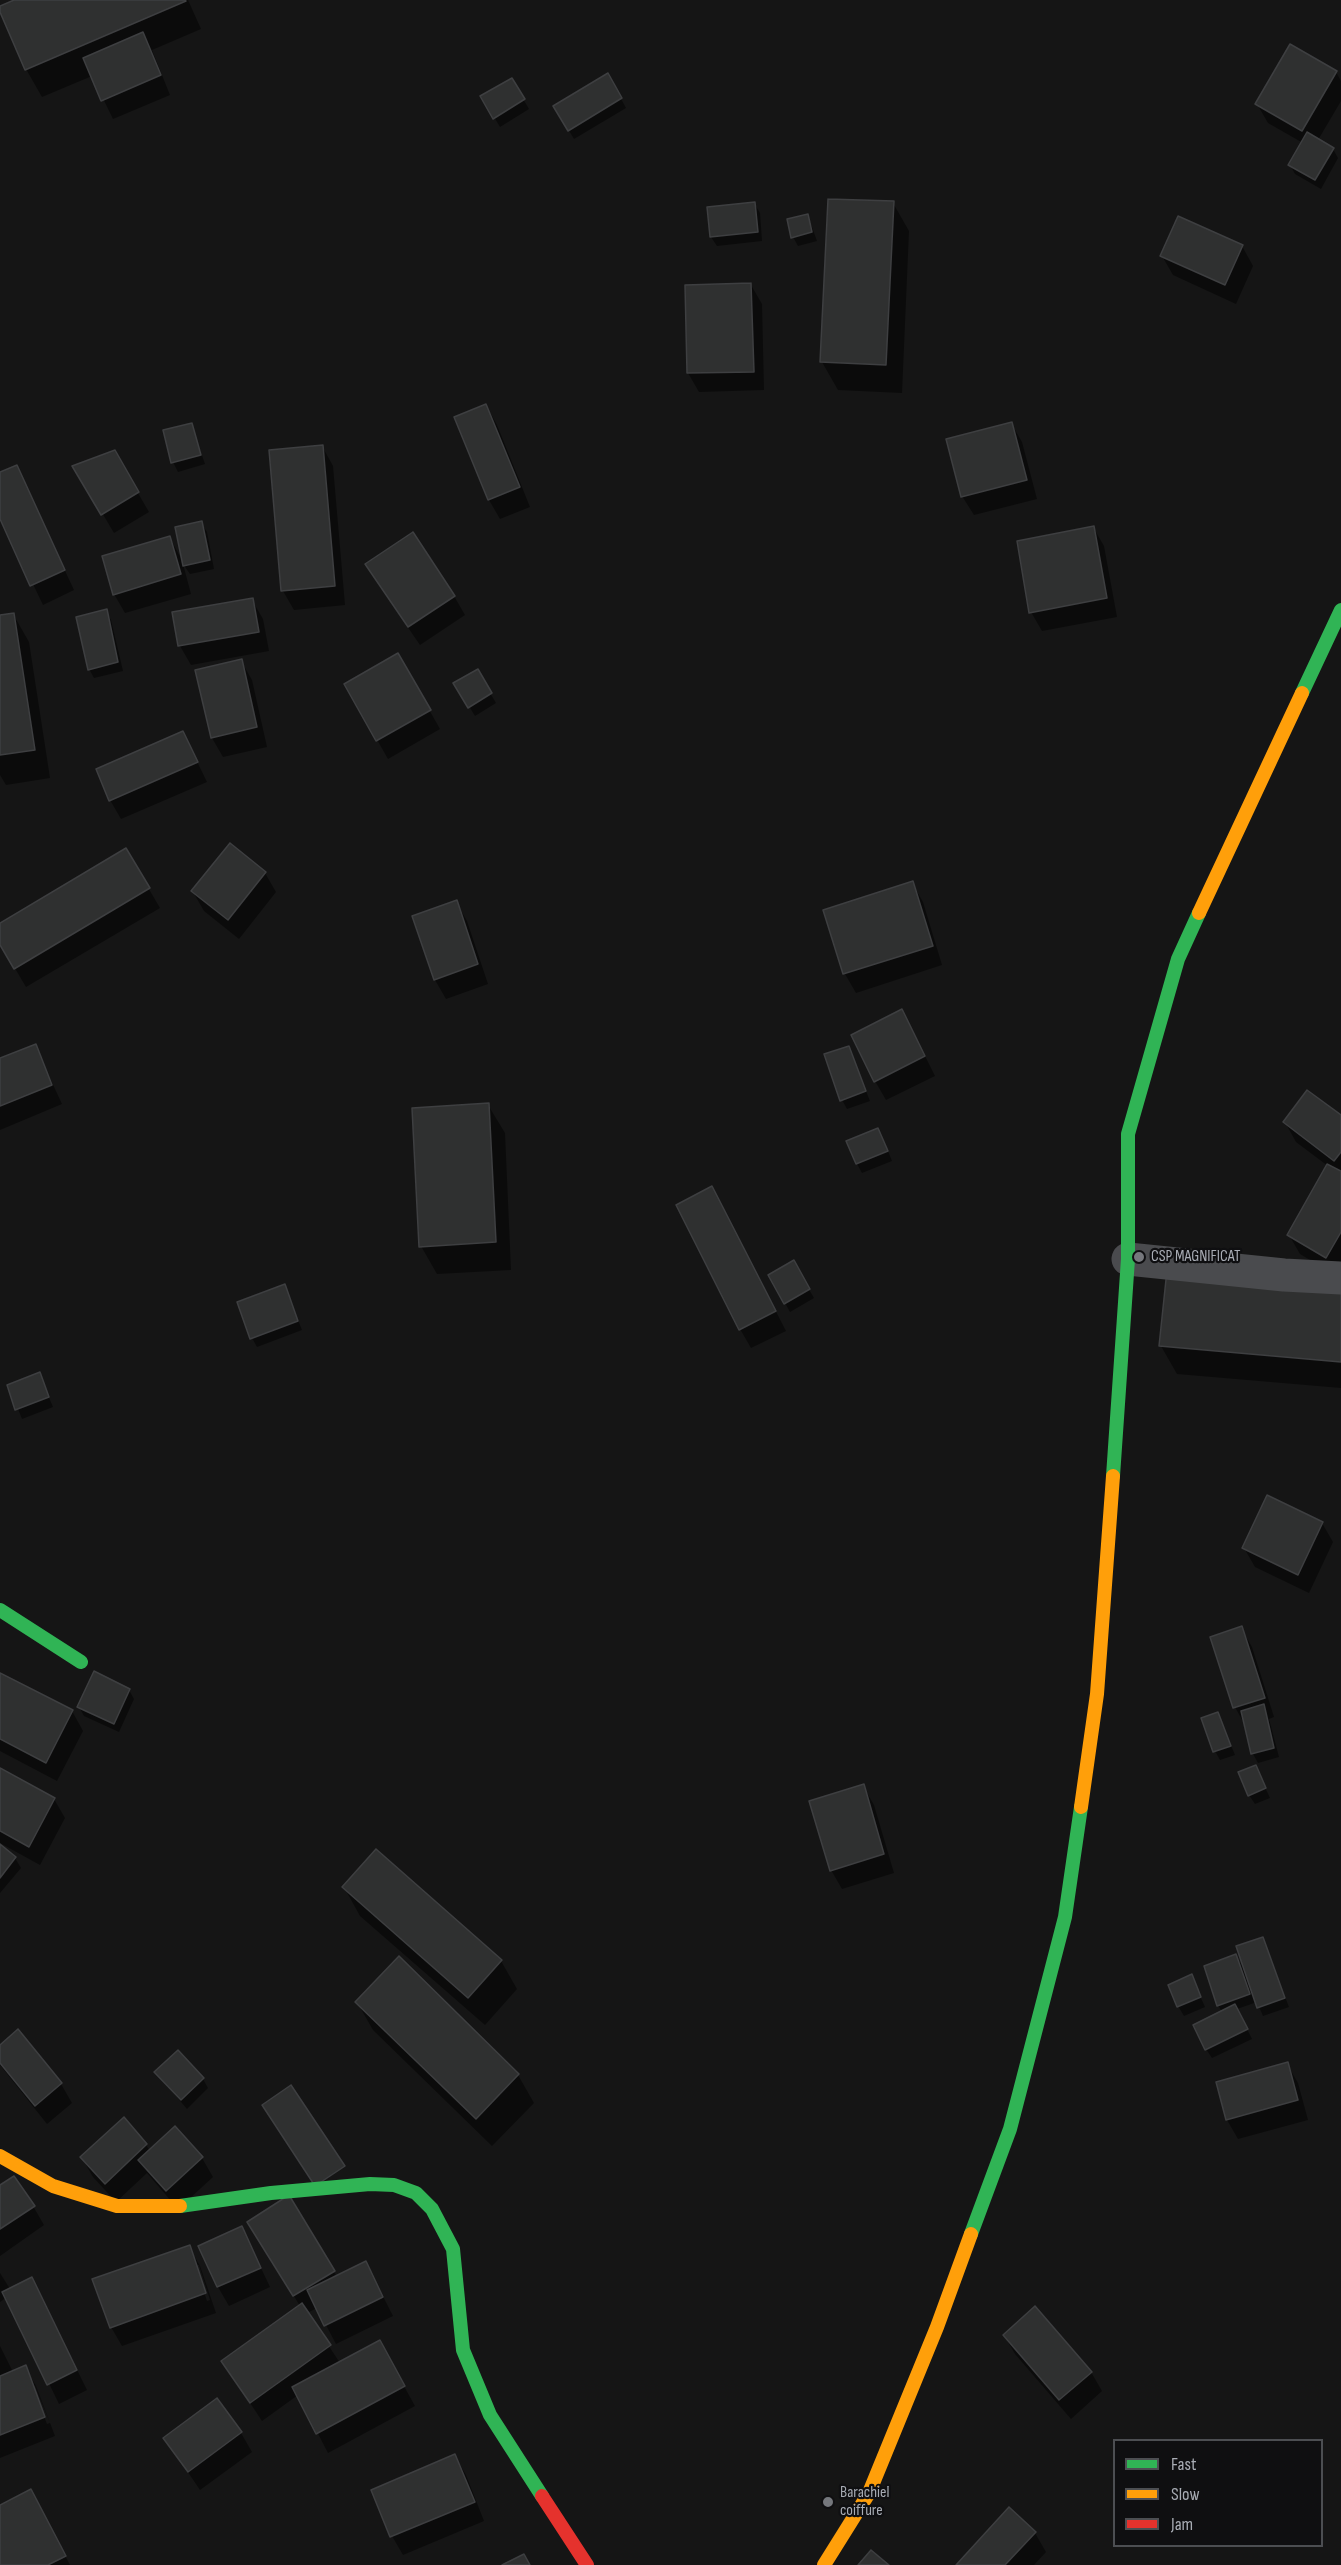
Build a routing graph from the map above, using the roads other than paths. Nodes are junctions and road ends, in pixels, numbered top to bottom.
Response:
1 (1341, 610) edge
2 (1128, 1259) junction
3 (1341, 1278) edge
4 (0, 1610) edge
5 (81, 1662) dead end
6 (0, 2156) edge
7 (587, 2565) edge
8 (824, 2565) edge

1 - 2 street
2 - 3 street
2 - 8 street
4 - 5 street
6 - 7 street

